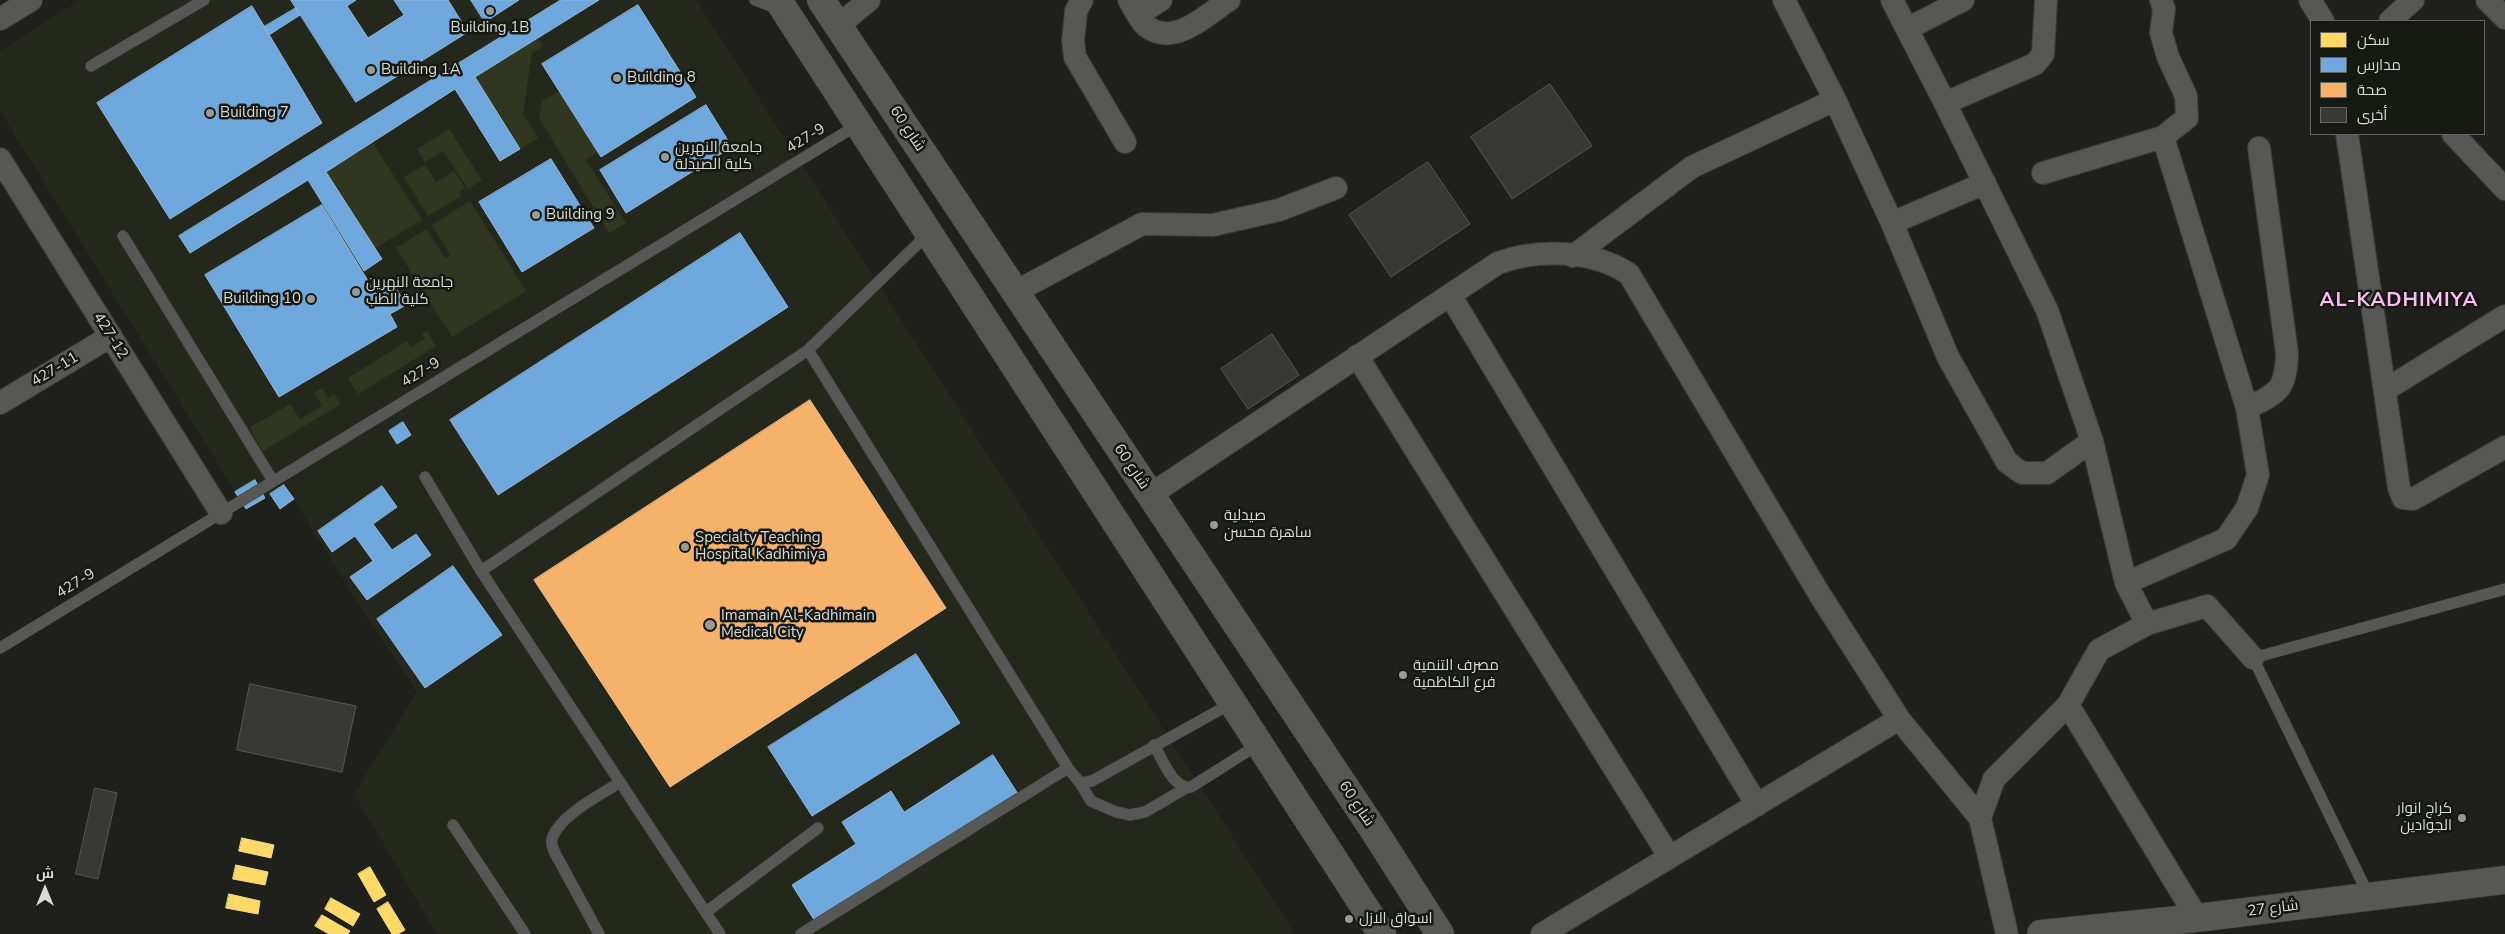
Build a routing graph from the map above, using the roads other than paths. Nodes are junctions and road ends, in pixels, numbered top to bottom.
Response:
1 (31, 0) edge
2 (204, 0) edge
3 (755, 0) edge
4 (821, 0) edge
5 (869, 0) edge
6 (1082, 0) edge
7 (1161, 0) edge
8 (1229, 0) edge
9 (1784, 0) edge
10 (1892, 0) edge
11 (1963, 0) edge
12 (2046, 0) edge
13 (2161, 0) edge
14 (2310, 0) edge
15 (2413, 0) edge
16 (2487, 0) edge
17 (782, 6) edge
18 (1133, 7) edge
19 (1932, 8) edge
20 (2505, 18) edge
21 (0, 19) edge
22 (2322, 20) edge
23 (2391, 20) edge
24 (838, 26) junction
25 (1907, 29) junction
26 (91, 66) dead end
27 (1835, 100) junction
28 (1945, 103) junction
29 (859, 124) junction
30 (2347, 135) edge
31 (2454, 135) edge
32 (2163, 137) junction
33 (1125, 142) dead end
34 (2259, 148) dead end
35 (0, 159) edge
36 (2043, 173) dead end
37 (1984, 183) junction
38 (1336, 188) dead end
39 (2505, 189) edge
40 (1892, 223) junction
41 (929, 234) junction
42 (123, 236) dead end
43 (1573, 256) junction
44 (1016, 292) junction
45 (1450, 294) junction
46 (2505, 316) edge
47 (111, 336) junction
48 (808, 350) junction
49 (1357, 356) junction
50 (2384, 390) junction
51 (0, 403) edge
52 (2247, 408) junction
53 (2092, 441) junction
54 (2505, 447) edge
55 (425, 477) dead end
56 (273, 481) junction
57 (1150, 495) junction
58 (221, 513) junction
59 (481, 570) junction
60 (2126, 583) junction
61 (2505, 589) edge
62 (2147, 624) junction
63 (0, 648) edge
64 (2253, 658) junction
65 (1232, 703) junction
66 (2068, 705) junction
67 (1899, 719) junction
68 (1259, 744) junction
69 (1154, 745) junction
70 (1068, 768) junction
71 (620, 782) junction
72 (1080, 783) junction
73 (1186, 788) junction
74 (1758, 805) junction
75 (1980, 818) junction
76 (453, 825) dead end
77 (818, 828) dead end
78 (1669, 856) junction
79 (2505, 880) edge
80 (2370, 897) junction
81 (706, 912) junction
82 (2196, 918) junction
83 (525, 934) edge
84 (599, 934) edge
85 (720, 934) edge
86 (801, 934) edge
87 (1382, 934) edge
88 (1440, 934) edge
89 (1542, 934) edge
90 (2007, 934) edge
91 (2041, 934) edge

1 - 21 street
2 - 26 lane
3 - 17 lane
4 - 24 street, شارع 60
5 - 24 street
6 - 33 street
7 - 18 street
8 - 18 street
9 - 27 street
10 - 25 street
11 - 19 street
12 - 28 street
13 - 32 street
14 - 22 street
15 - 23 street
16 - 20 street
17 - 29 street
19 - 25 street
24 - 44 street, شارع 60
25 - 28 street
27 - 40 street
27 - 43 street
28 - 37 street
29 - 41 street
29 - 56 lane, 427-9
30 - 50 street
31 - 39 street
32 - 36 street
32 - 52 street
34 - 52 street
35 - 47 street, 427-12
37 - 40 street
37 - 53 street
38 - 44 street
40 - 53 street
41 - 48 lane
41 - 65 street
42 - 56 lane
43 - 45 street
43 - 67 street
44 - 57 street, شارع 60
45 - 49 street
45 - 74 street
46 - 50 street
47 - 51 street, 427-11
47 - 58 street, 427-12
48 - 59 lane
48 - 70 lane
49 - 57 street
49 - 78 street
50 - 54 street
52 - 60 street
53 - 60 street
55 - 59 lane
56 - 58 lane, 427-9
57 - 88 street, شارع 60
58 - 63 lane, 427-9
59 - 71 lane
60 - 62 street
61 - 64 lane
62 - 64 street
62 - 66 street
64 - 80 lane
65 - 68 street
65 - 69 lane
66 - 75 street
66 - 82 street
67 - 74 street
67 - 75 street
68 - 73 lane
68 - 87 street
69 - 72 lane
69 - 73 lane
70 - 72 lane
70 - 86 lane
71 - 81 lane
71 - 84 lane
72 - 73 lane
74 - 78 street
75 - 90 street
76 - 83 lane
77 - 81 lane
78 - 89 street
79 - 80 street, شارع 27
80 - 82 street, شارع 27
81 - 85 lane
82 - 91 street, شارع 27

